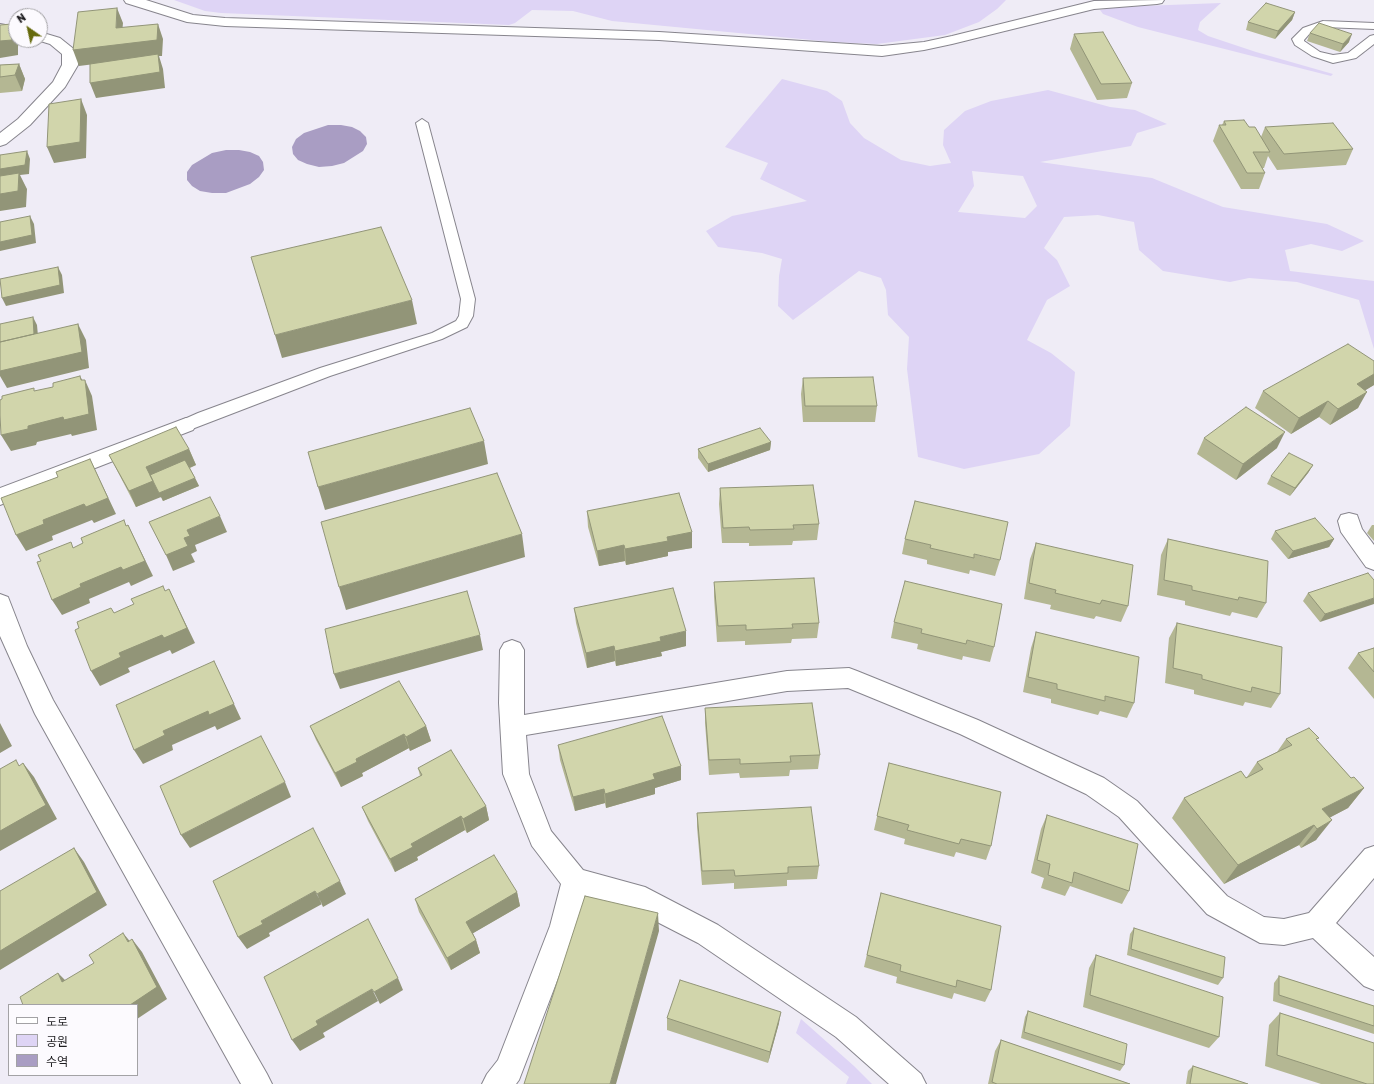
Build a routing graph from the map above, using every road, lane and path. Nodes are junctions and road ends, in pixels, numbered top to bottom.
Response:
1 (131, 0) edge
2 (1157, 0) edge
3 (1374, 26) edge
4 (1374, 38) edge
5 (48, 39) edge
6 (422, 123) dead end
7 (0, 141) edge
8 (186, 425) joint
9 (0, 497) edge
10 (1349, 521) dead end
11 (1374, 561) edge
12 (0, 603) edge
13 (512, 650) dead end
14 (512, 727) junction
15 (1374, 858) edge
16 (575, 881) junction
17 (1317, 924) junction
18 (1374, 976) edge
19 (257, 1084) edge
20 (497, 1084) edge
21 (911, 1084) edge

1 - 2 street
3 - 4 lane
5 - 7 street
6 - 8 lane
8 - 9 street
10 - 11 street
12 - 19 street
13 - 14 street
14 - 16 street
14 - 17 street
15 - 17 street
16 - 20 street
16 - 21 street
17 - 18 street

